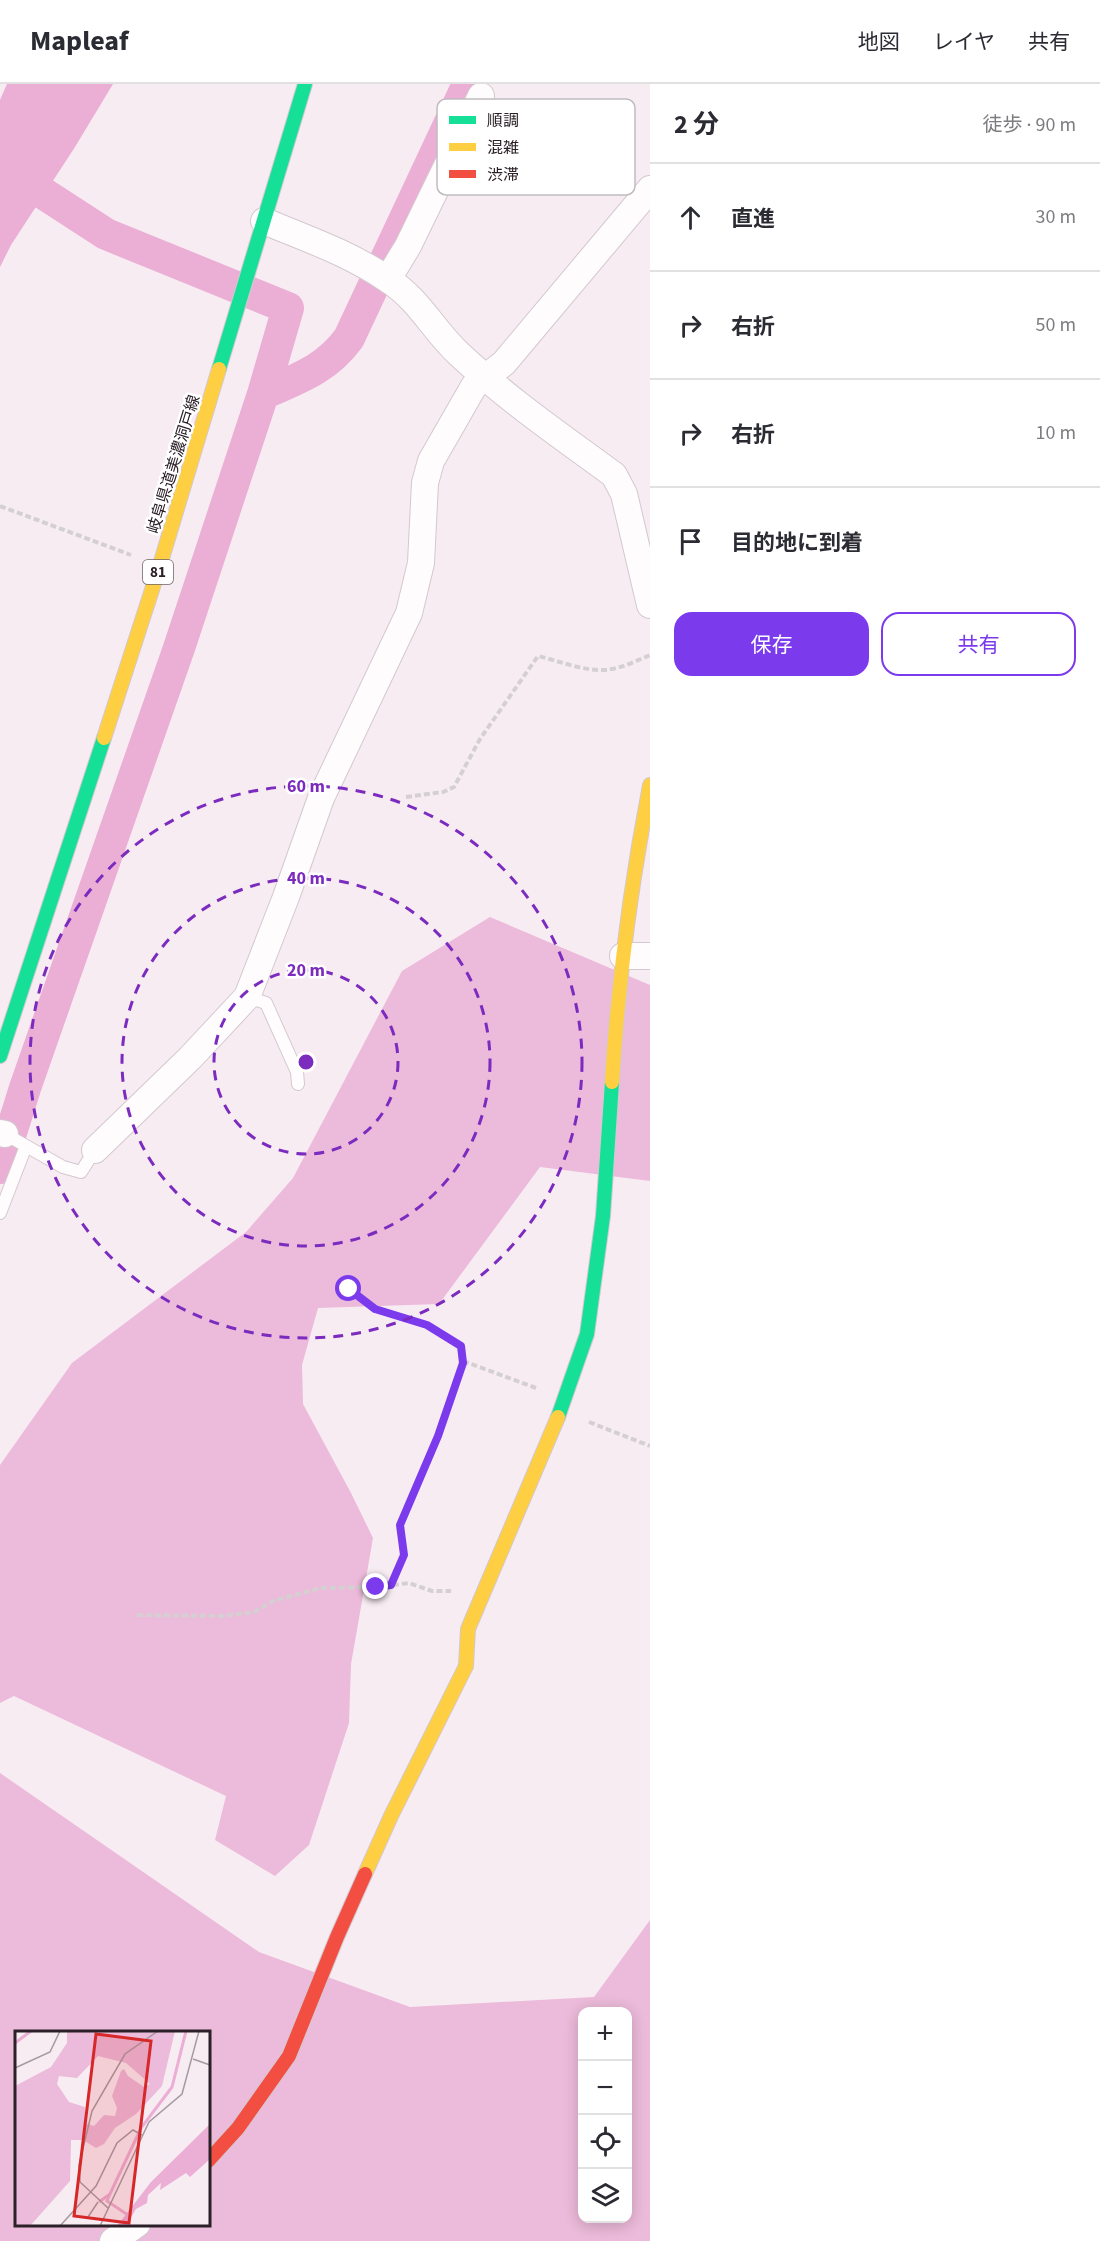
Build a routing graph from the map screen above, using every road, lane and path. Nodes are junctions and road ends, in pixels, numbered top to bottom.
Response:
1 (305, 84) edge
2 (481, 96) dead end
3 (480, 99) edge
4 (437, 186) edge
5 (650, 189) edge
6 (264, 221) junction
7 (388, 279) junction
8 (486, 377) junction
9 (0, 506) edge
10 (160, 565) junction
11 (650, 605) edge
12 (650, 655) edge
13 (650, 785) edge
14 (406, 797) dead end
15 (623, 956) junction
16 (650, 956) edge
17 (247, 997) junction
18 (0, 1056) edge
19 (298, 1084) dead end
20 (10, 1138) edge
21 (95, 1150) joint
22 (0, 1213) edge
23 (349, 1289) dead end
24 (463, 1361) junction
25 (562, 1405) junction
26 (650, 1446) edge
27 (391, 1585) junction
28 (486, 1587) junction
29 (137, 1615) dead end
30 (210, 2159) edge
31 (134, 2226) edge
32 (113, 2241) edge

1 - 6 street, 岐阜県道美濃洞戸線 / 81
2 - 3 street
4 - 7 street
5 - 8 street
6 - 7 street
6 - 10 street, 岐阜県道美濃洞戸線 / 81
7 - 8 street
8 - 11 street
8 - 17 street
9 - 10 path
10 - 18 street, 岐阜県道美濃洞戸線 / 81
12 - 14 path
13 - 15 street
15 - 16 street
15 - 25 street
17 - 19 lane
17 - 21 street
20 - 21 lane
20 - 22 lane
23 - 24 path
24 - 25 path
24 - 27 path
25 - 26 path
25 - 28 street
27 - 28 path
27 - 29 path
28 - 30 street
31 - 32 street

